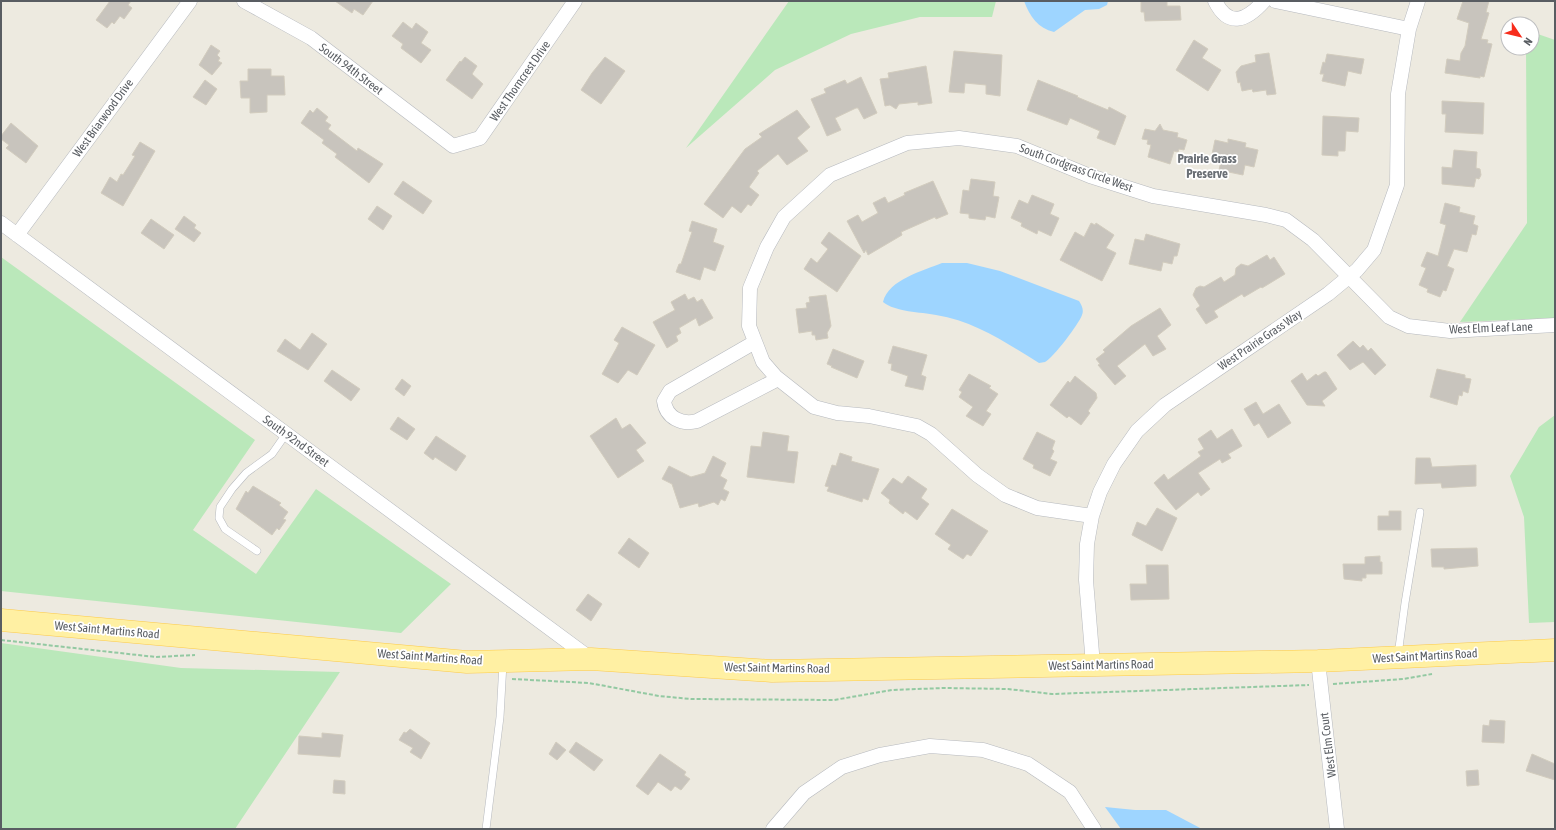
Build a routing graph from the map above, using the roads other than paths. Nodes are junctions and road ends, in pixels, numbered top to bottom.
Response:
1 (190, 1) edge
2 (244, 1) edge
3 (575, 1) edge
4 (1215, 1) edge
5 (1264, 1) edge
6 (1274, 1) edge
7 (1418, 1) edge
8 (1409, 29) junction
9 (453, 146) joint
10 (1, 223) edge
11 (17, 234) junction
12 (1350, 276) junction
13 (1555, 325) edge
14 (755, 342) junction
15 (778, 379) junction
16 (286, 434) junction
17 (1420, 512) dead end
18 (1092, 516) junction
19 (258, 551) dead end
20 (1, 620) edge
21 (1555, 650) edge
22 (1398, 657) junction
23 (591, 659) junction
24 (503, 661) junction
25 (1318, 661) junction
26 (1093, 665) junction
27 (486, 829) edge
28 (773, 829) edge
29 (1094, 829) edge
30 (1337, 829) edge

1 - 11 street, West Briarwood Drive
2 - 9 street, South 94th Street
3 - 9 street, West Thorncrest Drive
4 - 5 street
6 - 8 street
7 - 8 street, West Prairie Grass Way
8 - 12 street, West Prairie Grass Way
10 - 11 street, South 92nd Street
11 - 16 street, South 92nd Street
12 - 13 street, West Elm Leaf Lane
12 - 14 street, South Cordgrass Circle West
12 - 18 street, West Prairie Grass Way
14 - 15 street
14 - 15 street
15 - 18 street
16 - 19 lane
16 - 23 street, South 92nd Street
17 - 22 lane
18 - 26 street, West Prairie Grass Way
20 - 24 main road, West Saint Martins Road
21 - 22 main road, West Saint Martins Road
22 - 25 main road, West Saint Martins Road
23 - 24 main road, West Saint Martins Road
23 - 26 main road, West Saint Martins Road
24 - 27 lane
25 - 26 main road, West Saint Martins Road
25 - 30 street, West Elm Court
28 - 29 street

